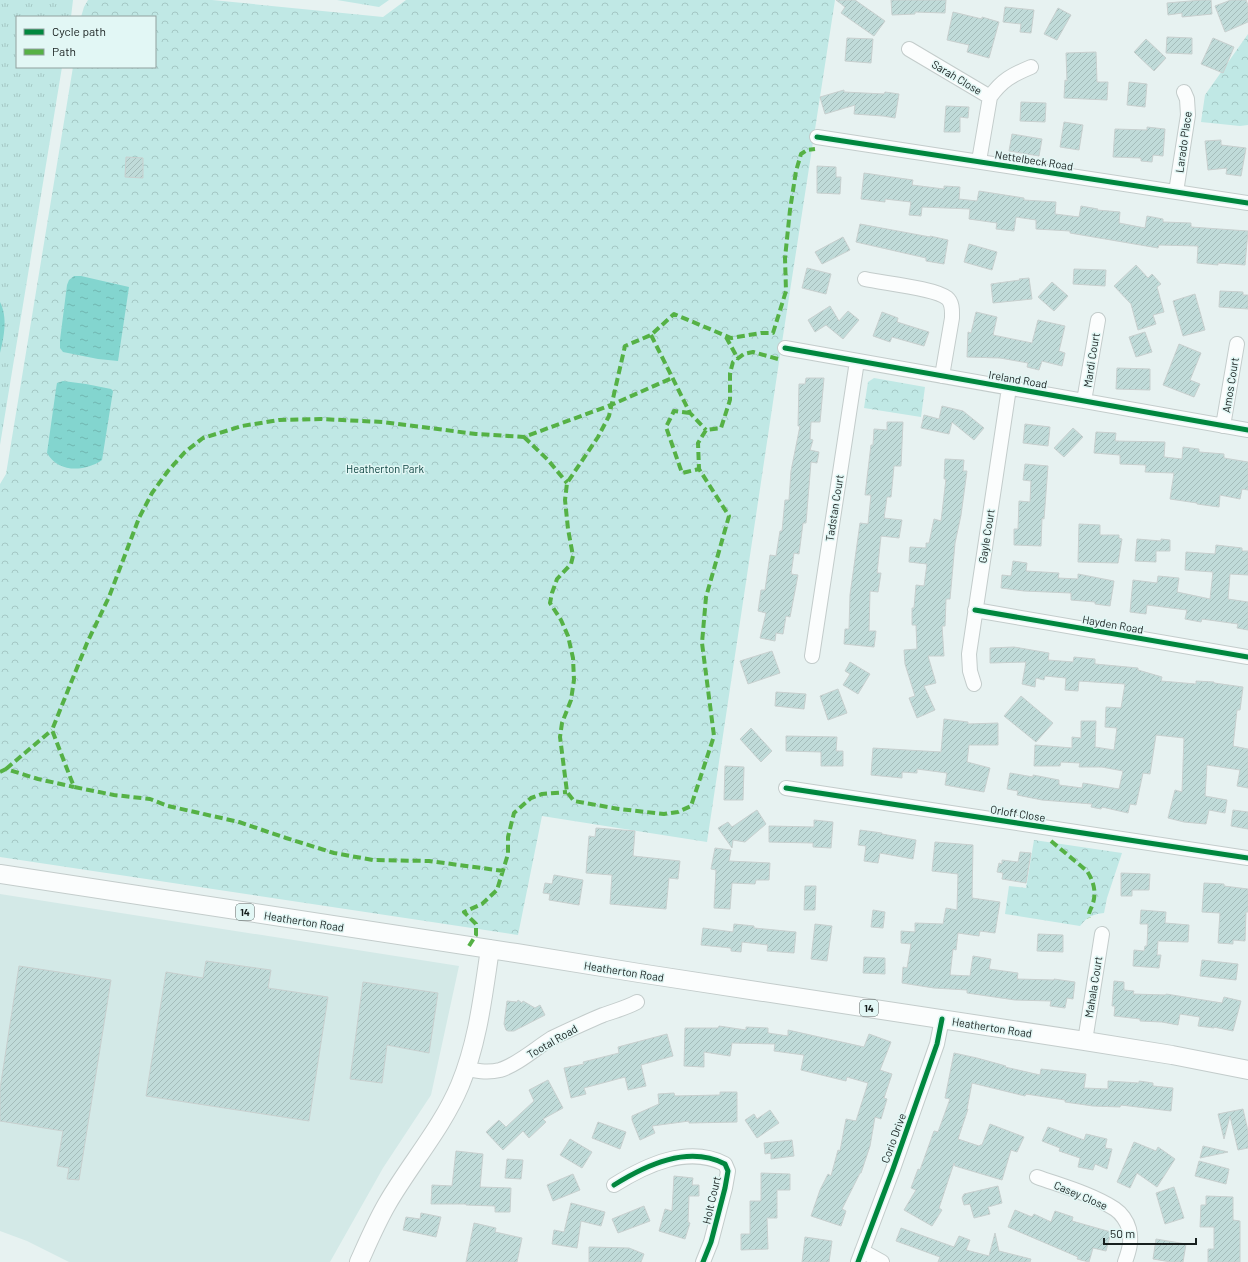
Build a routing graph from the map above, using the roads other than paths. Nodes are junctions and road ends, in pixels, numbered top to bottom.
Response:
1 (909, 49) dead end
2 (1030, 67) dead end
3 (1184, 92) dead end
4 (990, 98) junction
5 (817, 137) dead end
6 (979, 161) junction
7 (1176, 192) junction
8 (1248, 203) edge
9 (865, 279) dead end
10 (1098, 320) dead end
11 (1237, 344) dead end
12 (785, 348) dead end
13 (857, 361) junction
14 (942, 376) junction
15 (1009, 388) junction
16 (1084, 401) junction
17 (1223, 426) junction
18 (1248, 430) edge
19 (975, 610) junction
20 (812, 656) dead end
21 (1248, 657) edge
22 (974, 684) dead end
23 (786, 788) dead end
24 (1248, 858) edge
25 (0, 874) edge
26 (1102, 934) dead end
27 (490, 949) junction
28 (637, 1002) dead end
29 (942, 1019) junction
30 (1085, 1041) junction
31 (466, 1069) junction
32 (1248, 1070) edge
33 (1037, 1177) dead end
34 (614, 1184) dead end
35 (375, 1226) junction
36 (860, 1256) edge
37 (350, 1262) edge
38 (359, 1262) edge
39 (703, 1262) edge
40 (882, 1262) edge
41 (1125, 1262) edge

1 - 4 street, Sarah Close
2 - 4 street
3 - 7 street, Larado Place
4 - 6 street, Sarah Close
5 - 6 street, Nettelbeck Road
6 - 7 street, Nettelbeck Road
7 - 8 street, Nettelbeck Road
9 - 14 street
10 - 16 street, Mardi Court
11 - 17 street, Amos Court
12 - 13 street, Ireland Road
13 - 14 street, Ireland Road
13 - 20 street, Tadstan Court
14 - 15 street, Ireland Road
15 - 16 street, Ireland Road
15 - 19 street, Gayle Court
16 - 17 street, Ireland Road
17 - 18 street, Ireland Road
19 - 21 street, Hayden Road
19 - 22 street, Gayle Court
23 - 24 street, Orloff Close
25 - 27 main road, Heatherton Road / 14
26 - 30 street, Mahala Court
27 - 29 main road, Heatherton Road / 14
27 - 31 main road
28 - 31 street, Tootal Road
29 - 30 main road, Heatherton Road / 14
29 - 36 street, Corio Drive
30 - 32 main road, Heatherton Road / 14
31 - 35 main road
33 - 41 street, Casey Close
34 - 39 street, Holt Court
35 - 37 main road
35 - 38 main road
36 - 40 street, Corio Drive

